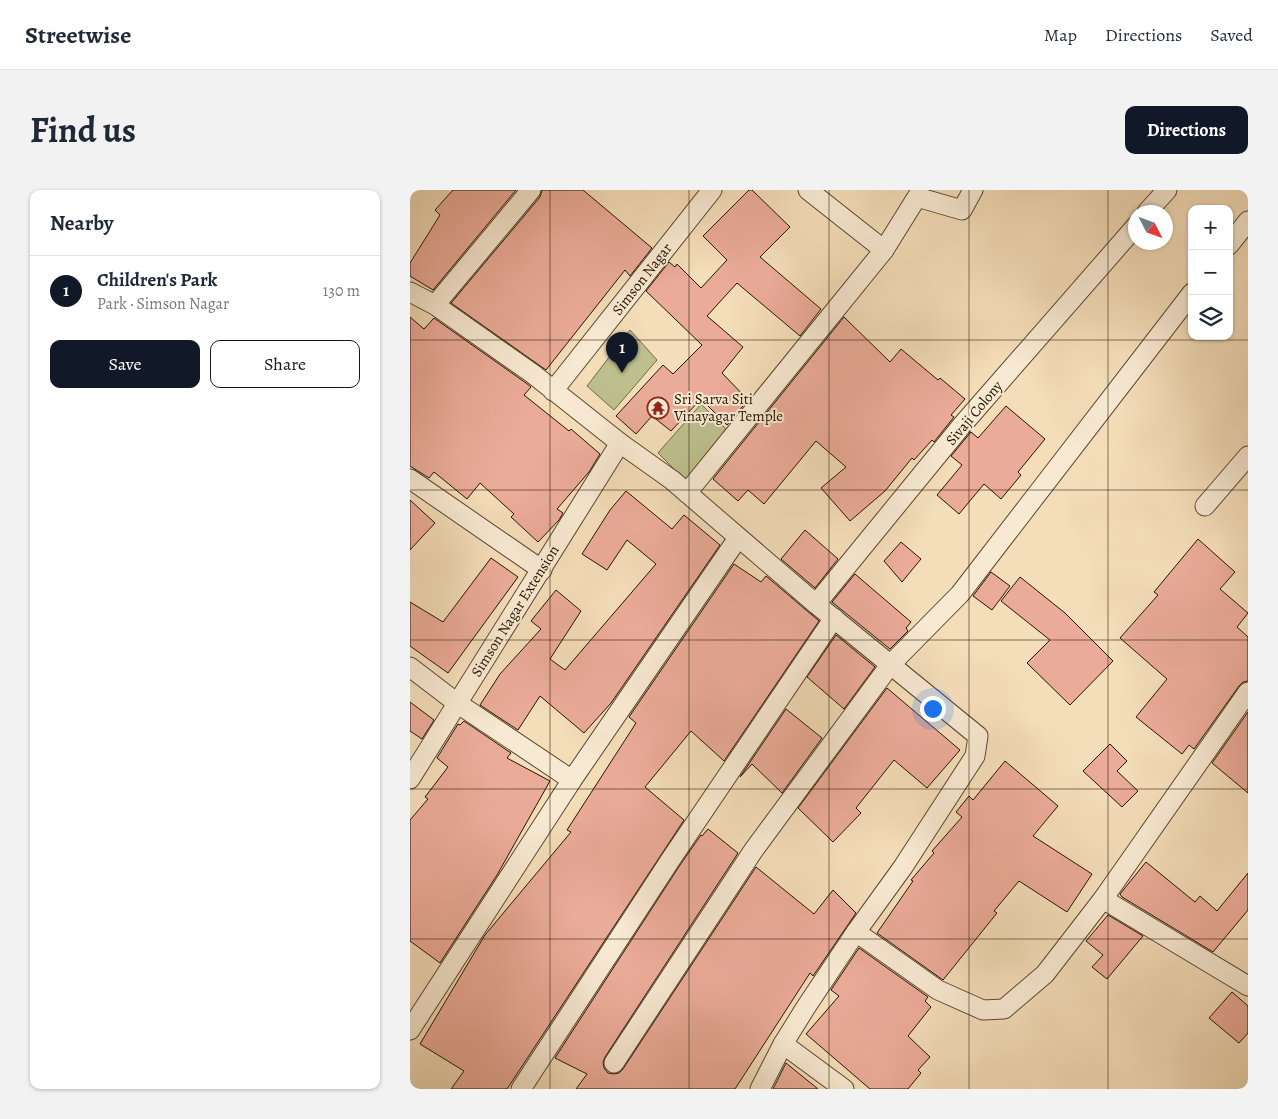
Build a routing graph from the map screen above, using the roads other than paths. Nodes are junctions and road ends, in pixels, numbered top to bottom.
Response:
1 (531, 190) edge
2 (712, 190) edge
3 (808, 190) edge
4 (973, 190) edge
5 (1167, 190) edge
6 (1153, 205) edge
7 (1248, 221) edge
8 (1128, 235) edge
9 (1233, 240) edge
10 (884, 250) junction
11 (410, 292) edge
12 (1190, 295) edge
13 (435, 305) junction
14 (553, 391) junction
15 (620, 443) junction
16 (1248, 456) edge
17 (410, 479) edge
18 (687, 493) junction
19 (1205, 506) dead end
20 (738, 538) junction
21 (542, 570) junction
22 (816, 604) junction
23 (834, 618) junction
24 (890, 665) junction
25 (410, 668) edge
26 (1248, 692) edge
27 (458, 703) junction
28 (410, 779) edge
29 (572, 780) junction
30 (1103, 899) junction
31 (856, 932) junction
32 (1248, 986) edge
33 (410, 1030) edge
34 (783, 1044) junction
35 (614, 1063) dead end
36 (521, 1089) edge
37 (760, 1089) edge
38 (844, 1089) edge

1 - 13 street
2 - 14 street, Simson Nagar
3 - 10 street
4 - 10 street
5 - 6 street
7 - 9 street
8 - 22 street, Sivaji Colony
10 - 18 street
11 - 13 street
12 - 24 street
13 - 14 street
14 - 15 street
15 - 18 street
15 - 21 street, Simson Nagar Extension
16 - 19 street
17 - 21 street
18 - 20 street
20 - 22 street
20 - 29 street
21 - 27 street, Simson Nagar Extension
22 - 23 street
23 - 24 street
23 - 36 street
24 - 31 street
24 - 35 street
25 - 27 street
26 - 30 street
27 - 28 street, Simson Nagar Extension
27 - 29 street
29 - 33 street
30 - 31 street
30 - 32 street
31 - 34 street
34 - 37 street
34 - 38 street

